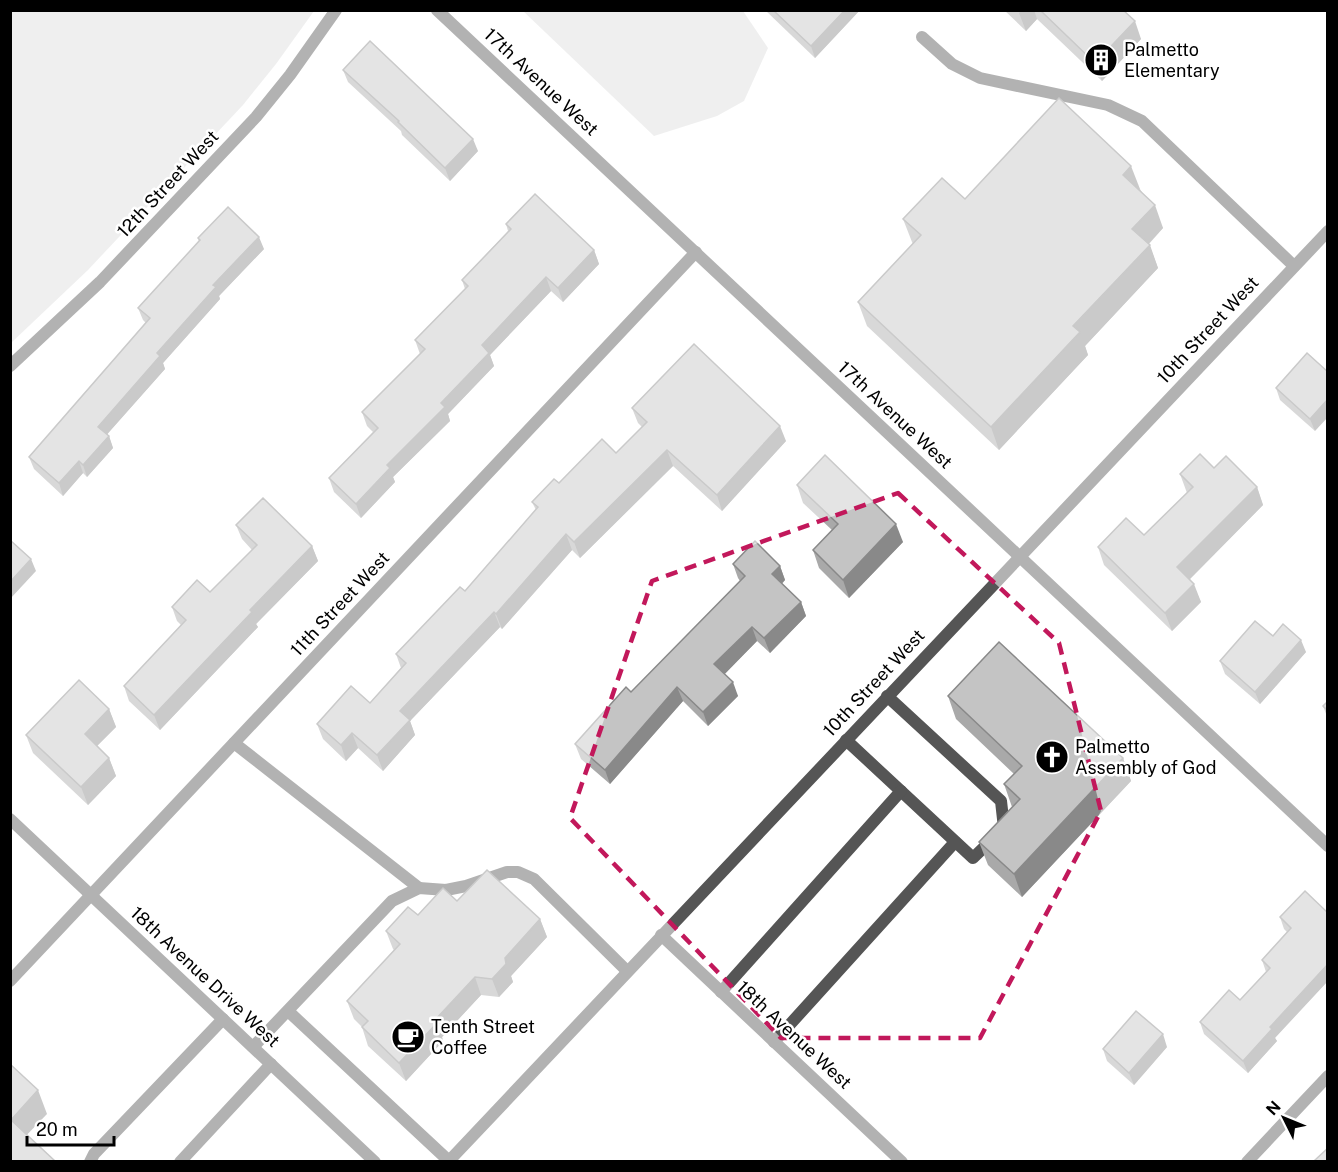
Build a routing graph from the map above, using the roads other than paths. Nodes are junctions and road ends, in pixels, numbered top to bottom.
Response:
1 (336, 10) edge
2 (437, 10) edge
3 (922, 37) dead end
4 (1328, 231) edge
5 (696, 252) junction
6 (1294, 266) junction
7 (10, 366) edge
8 (1019, 556) junction
9 (887, 696) junction
10 (846, 740) junction
11 (234, 743) junction
12 (902, 792) junction
13 (10, 819) edge
14 (955, 842) junction
15 (1328, 846) edge
16 (419, 888) junction
17 (91, 895) junction
18 (662, 935) junction
19 (627, 971) junction
20 (10, 981) edge
21 (721, 992) junction
22 (288, 1011) junction
23 (223, 1019) junction
24 (774, 1042) junction
25 (253, 1047) junction
26 (271, 1064) junction
27 (1328, 1076) edge
28 (90, 1161) edge
29 (180, 1161) edge
30 (375, 1161) edge
31 (449, 1161) edge
32 (902, 1161) edge
33 (1247, 1161) edge

1 - 7 street, 12th Street West
2 - 5 street, 17th Avenue West
3 - 6 street
4 - 6 street, 10th Street West
5 - 8 street, 17th Avenue West
5 - 11 street, 11th Street West
6 - 8 street, 10th Street West
8 - 9 street, 10th Street West
8 - 15 street, 17th Avenue West
9 - 10 street, 10th Street West
9 - 14 street
10 - 12 street
10 - 18 street, 10th Street West
11 - 16 street
11 - 17 street, 11th Street West
12 - 14 street
12 - 21 street
13 - 17 street, 18th Avenue Drive West
14 - 24 street
16 - 19 street
16 - 22 street
17 - 20 street, 11th Street West
17 - 23 street, 18th Avenue Drive West
18 - 19 street, 10th Street West
18 - 21 street, 18th Avenue West
19 - 31 street, 10th Street West
21 - 24 street, 18th Avenue West
22 - 25 street
22 - 31 street
23 - 25 street, 18th Avenue Drive West
23 - 28 street
24 - 32 street, 18th Avenue West
25 - 26 street, 18th Avenue Drive West
26 - 29 street
26 - 30 street, 18th Avenue Drive West
27 - 33 street

